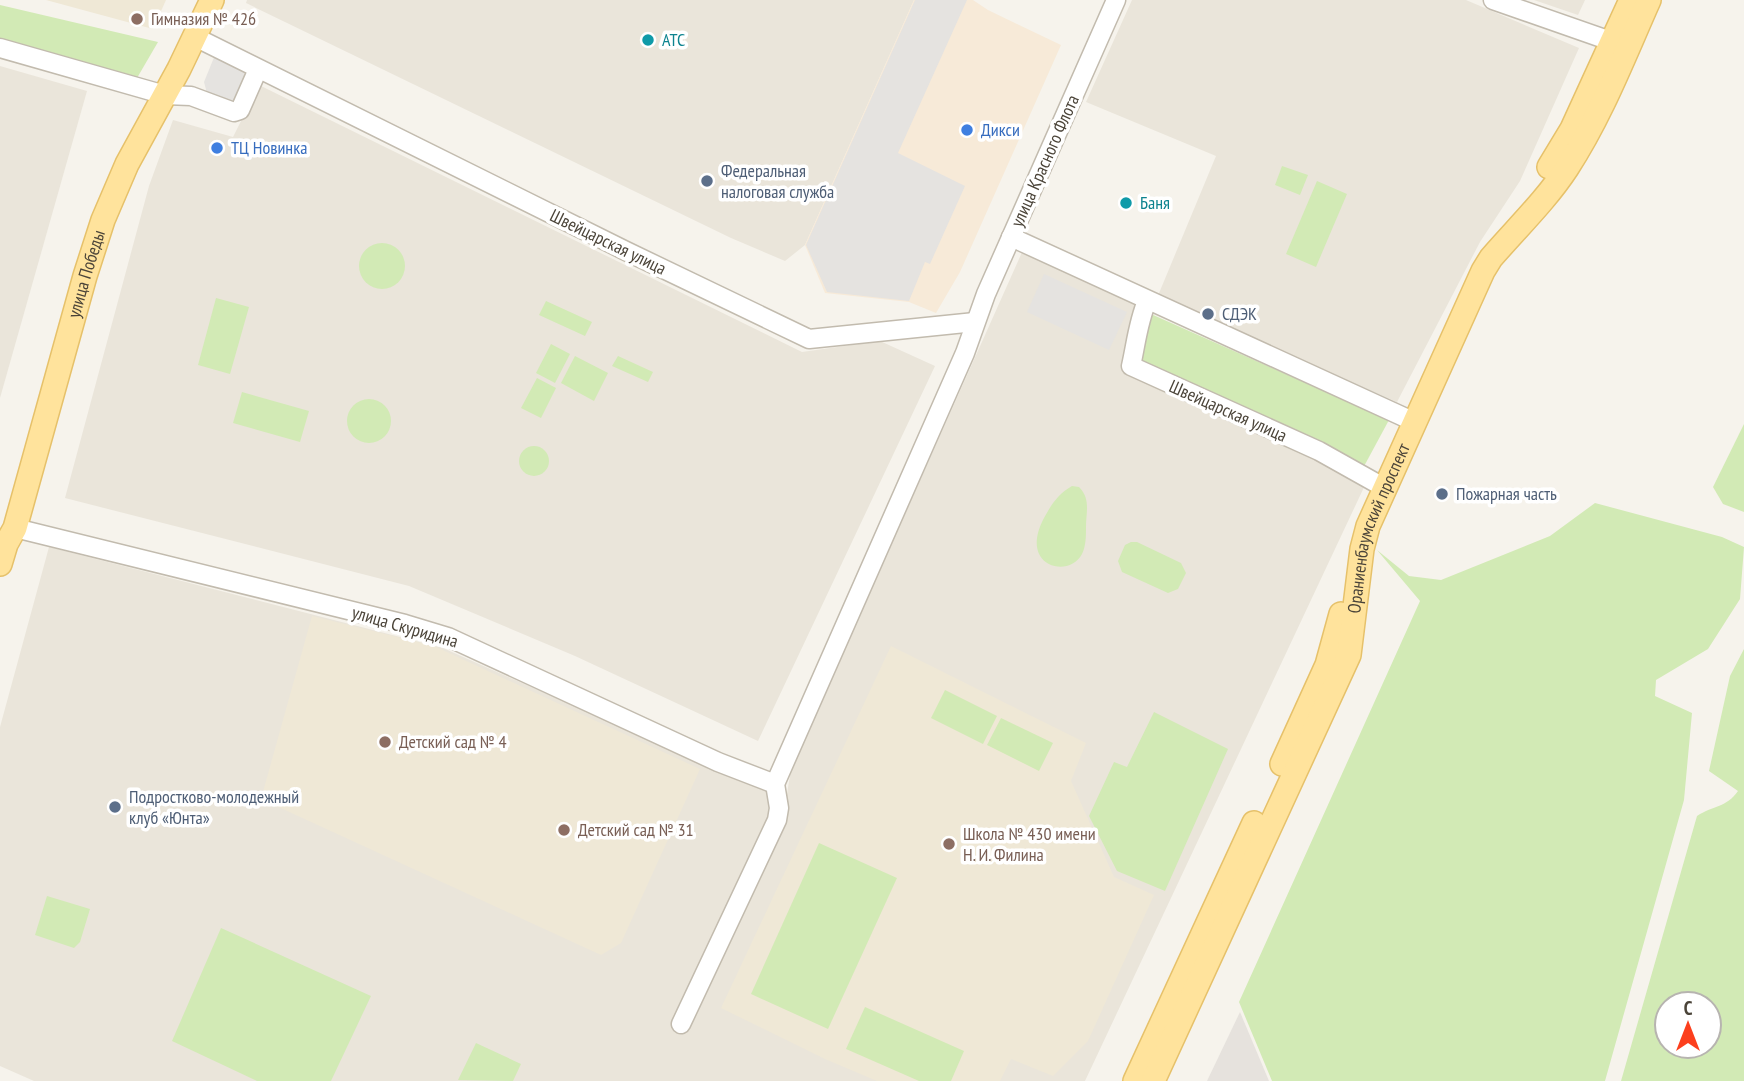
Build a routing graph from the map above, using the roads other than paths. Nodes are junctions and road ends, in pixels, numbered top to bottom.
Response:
1 (212, 0) edge
2 (1116, 0) edge
3 (1493, 0) edge
4 (1631, 0) edge
5 (1649, 0) edge
6 (195, 37) junction
7 (1620, 44) junction
8 (0, 48) edge
9 (258, 69) junction
10 (165, 95) junction
11 (1011, 237) junction
12 (1147, 301) junction
13 (975, 322) junction
14 (1406, 418) junction
15 (1379, 485) junction
16 (15, 528) junction
17 (0, 564) edge
18 (775, 783) junction
19 (681, 1024) dead end
20 (1141, 1080) edge

1 - 6 main road, улица Победы
2 - 11 street, улица Красного Флота
3 - 7 street
4 - 7 main road, Ораниенбаумский проспект
5 - 7 main road, Ораниенбаумский проспект
6 - 9 street, Швейцарская улица
6 - 10 main road, улица Победы
7 - 14 main road, Ораниенбаумский проспект
7 - 15 main road, Ораниенбаумский проспект
8 - 10 street
9 - 10 street
9 - 13 street, Швейцарская улица
10 - 16 main road, улица Победы
11 - 12 street
11 - 13 street, улица Красного Флота
12 - 14 street
12 - 15 street, Швейцарская улица
13 - 18 street, улица Красного Флота
14 - 15 main road, Ораниенбаумский проспект
15 - 20 main road, Ораниенбаумский проспект
16 - 17 main road, улица Победы
16 - 18 street, улица Скуридина
18 - 19 street

